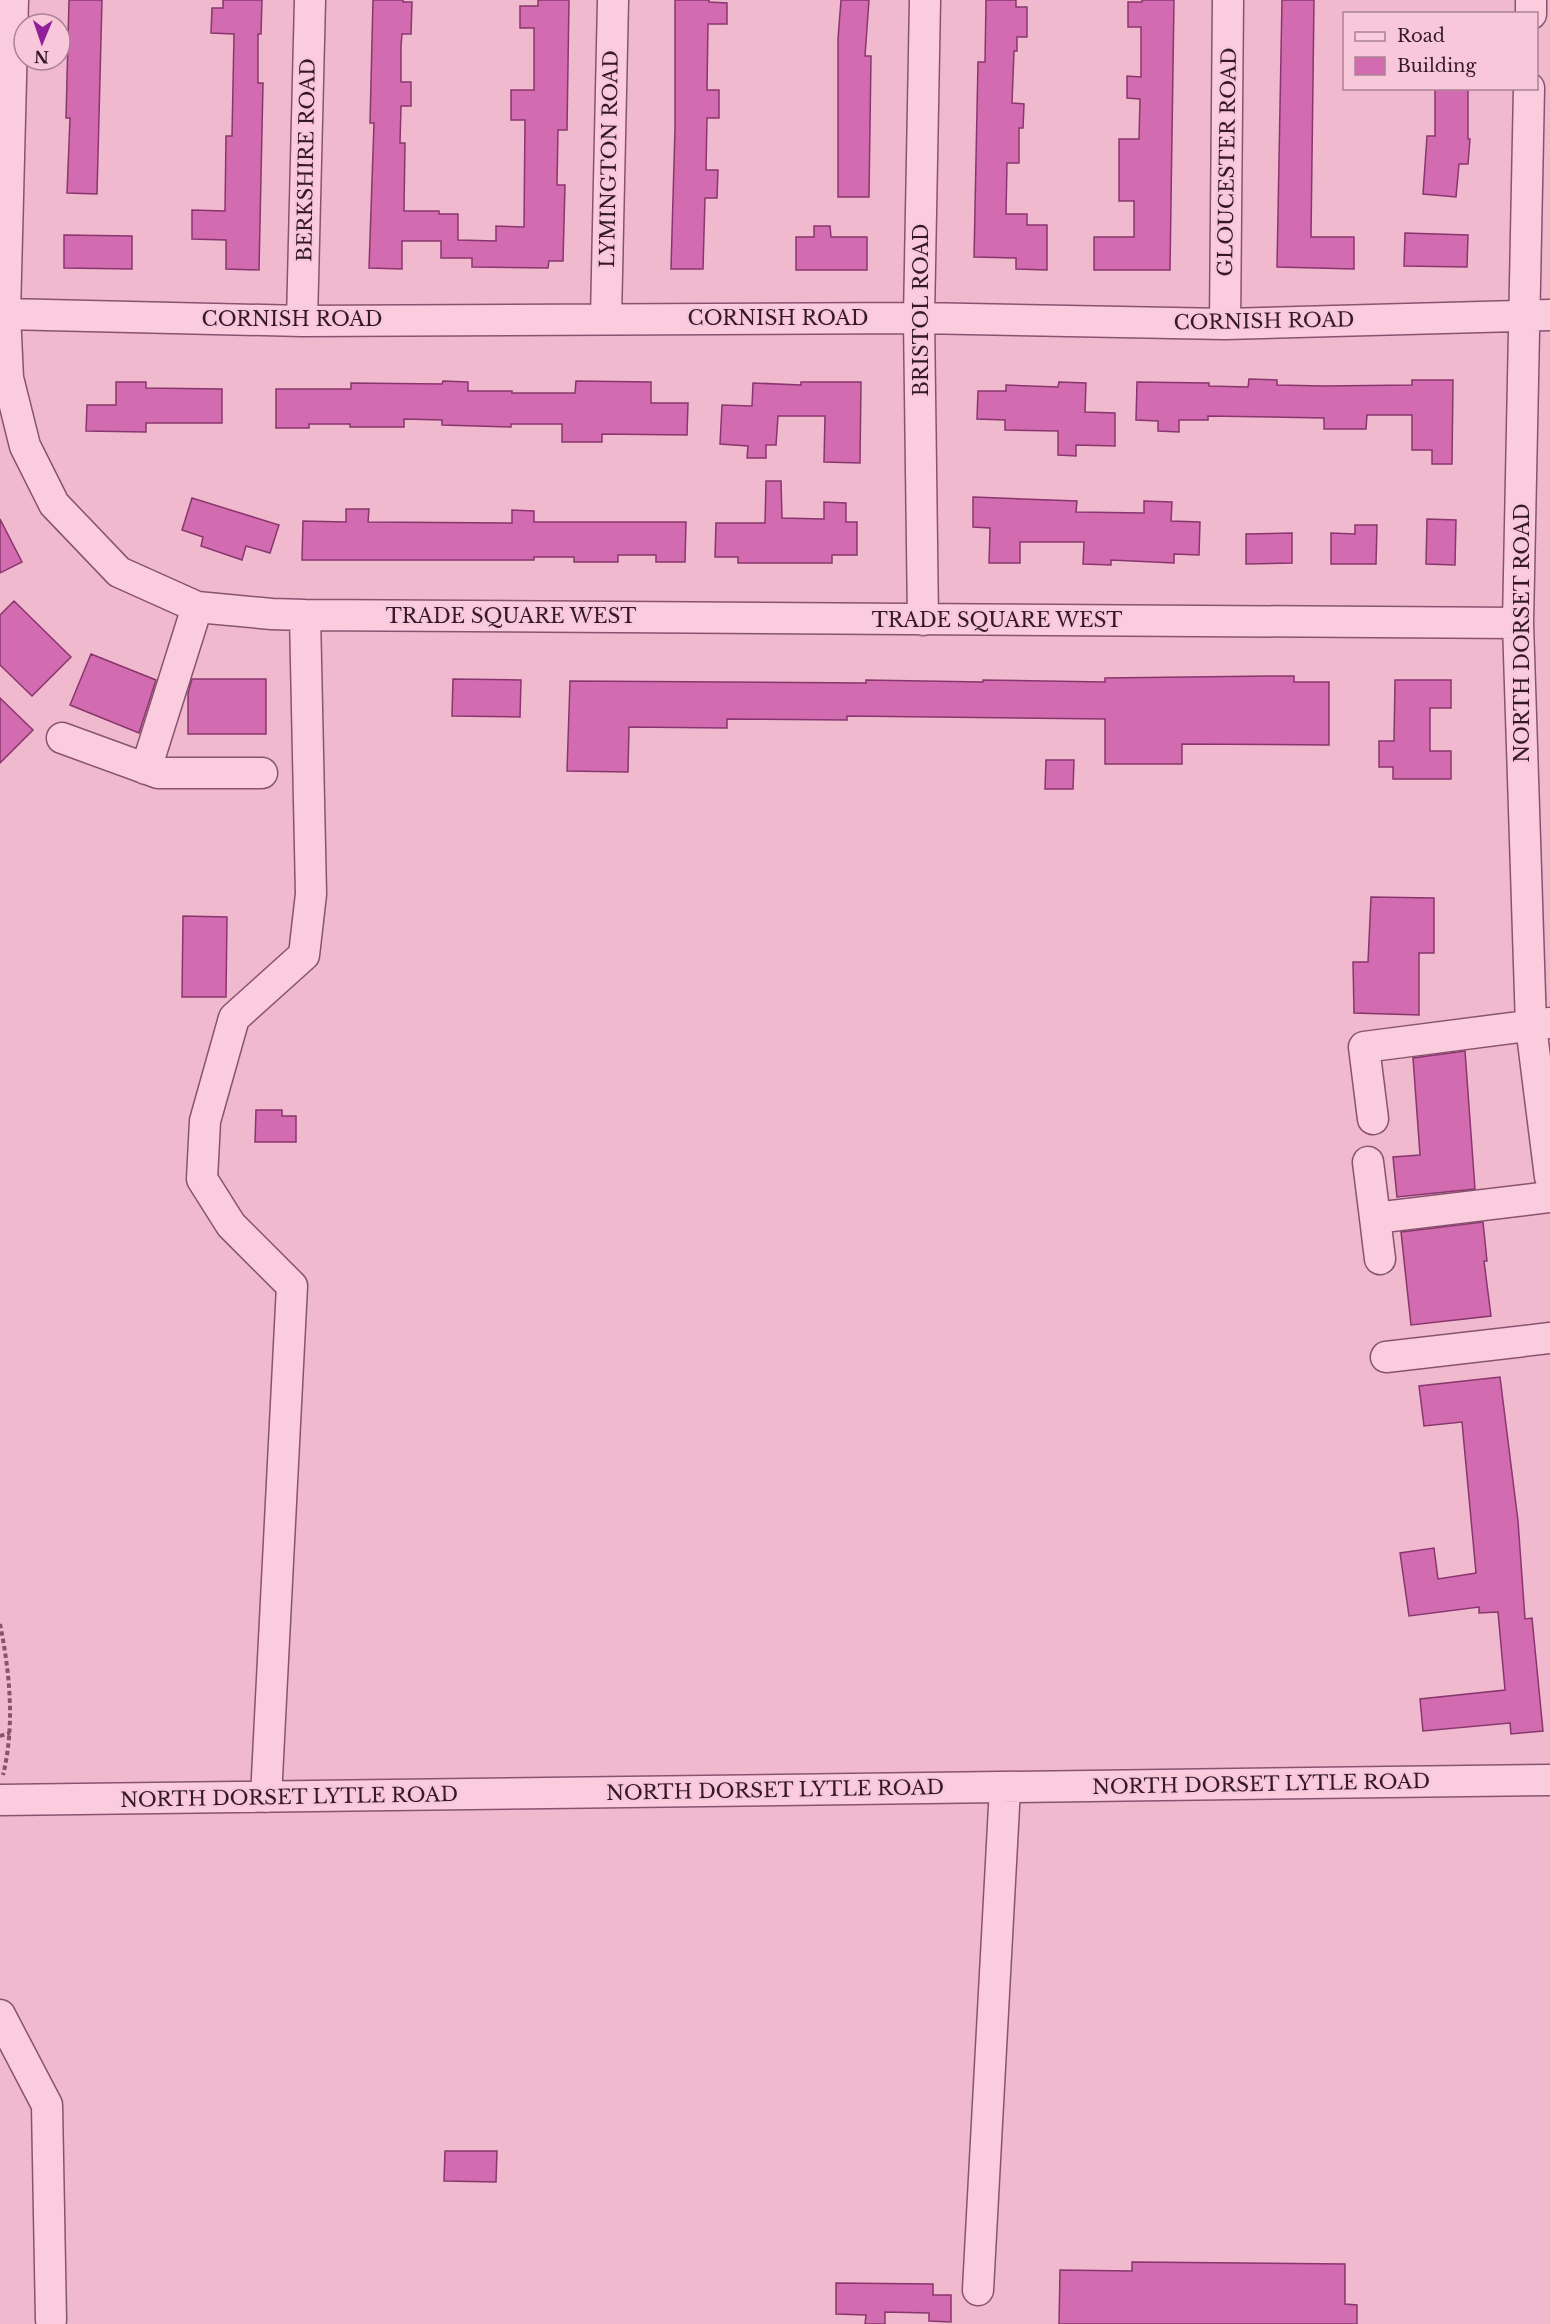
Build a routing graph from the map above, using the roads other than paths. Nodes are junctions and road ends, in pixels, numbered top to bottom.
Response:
1 (13, 0) edge
2 (310, 0) edge
3 (613, 0) edge
4 (925, 0) edge
5 (1228, 0) edge
6 (1529, 90) edge
7 (5, 314) junction
8 (1537, 315) edge
9 (606, 318) junction
10 (919, 318) junction
11 (302, 321) junction
12 (1225, 324) junction
13 (13, 449) edge
14 (197, 607) junction
15 (305, 615) junction
16 (923, 620) junction
17 (1518, 623) junction
18 (62, 738) dead end
19 (146, 769) junction
20 (262, 772) dead end
21 (1540, 1024) edge
22 (1373, 1119) dead end
23 (1368, 1162) dead end
24 (1550, 1177) edge
25 (1550, 1197) edge
26 (1375, 1218) junction
27 (1380, 1259) dead end
28 (1550, 1338) edge
29 (1386, 1357) dead end
30 (1550, 1780) edge
31 (1, 1788) edge
32 (1005, 1788) junction
33 (266, 1797) junction
34 (0, 2015) edge
35 (978, 2290) dead end
36 (51, 2320) dead end

1 - 7 street, TRADE SQUARE WEST
2 - 11 street, BERKSHIRE ROAD
3 - 9 street, LYMINGTON ROAD
4 - 10 street, BRISTOL ROAD
5 - 12 street, GLOUCESTER ROAD
6 - 8 street, NORTH DORSET ROAD
7 - 11 street, CORNISH ROAD
7 - 13 street, TRADE SQUARE WEST
8 - 12 street, CORNISH ROAD
8 - 17 street, NORTH DORSET ROAD
9 - 10 street, CORNISH ROAD
9 - 11 street, CORNISH ROAD
10 - 12 street, CORNISH ROAD
10 - 16 street, BRISTOL ROAD
13 - 14 street, TRADE SQUARE WEST
14 - 15 street, TRADE SQUARE WEST
14 - 19 street
15 - 16 street, TRADE SQUARE WEST
15 - 33 street
16 - 17 street, TRADE SQUARE WEST
17 - 21 street, NORTH DORSET ROAD
18 - 19 street
19 - 20 street
21 - 22 street
21 - 24 street, NORTH DORSET ROAD
23 - 26 street
25 - 26 street
26 - 27 street
28 - 29 street
30 - 32 street, NORTH DORSET LYTLE ROAD
31 - 33 street, NORTH DORSET LYTLE ROAD
32 - 33 street, NORTH DORSET LYTLE ROAD
32 - 35 street
34 - 36 street

